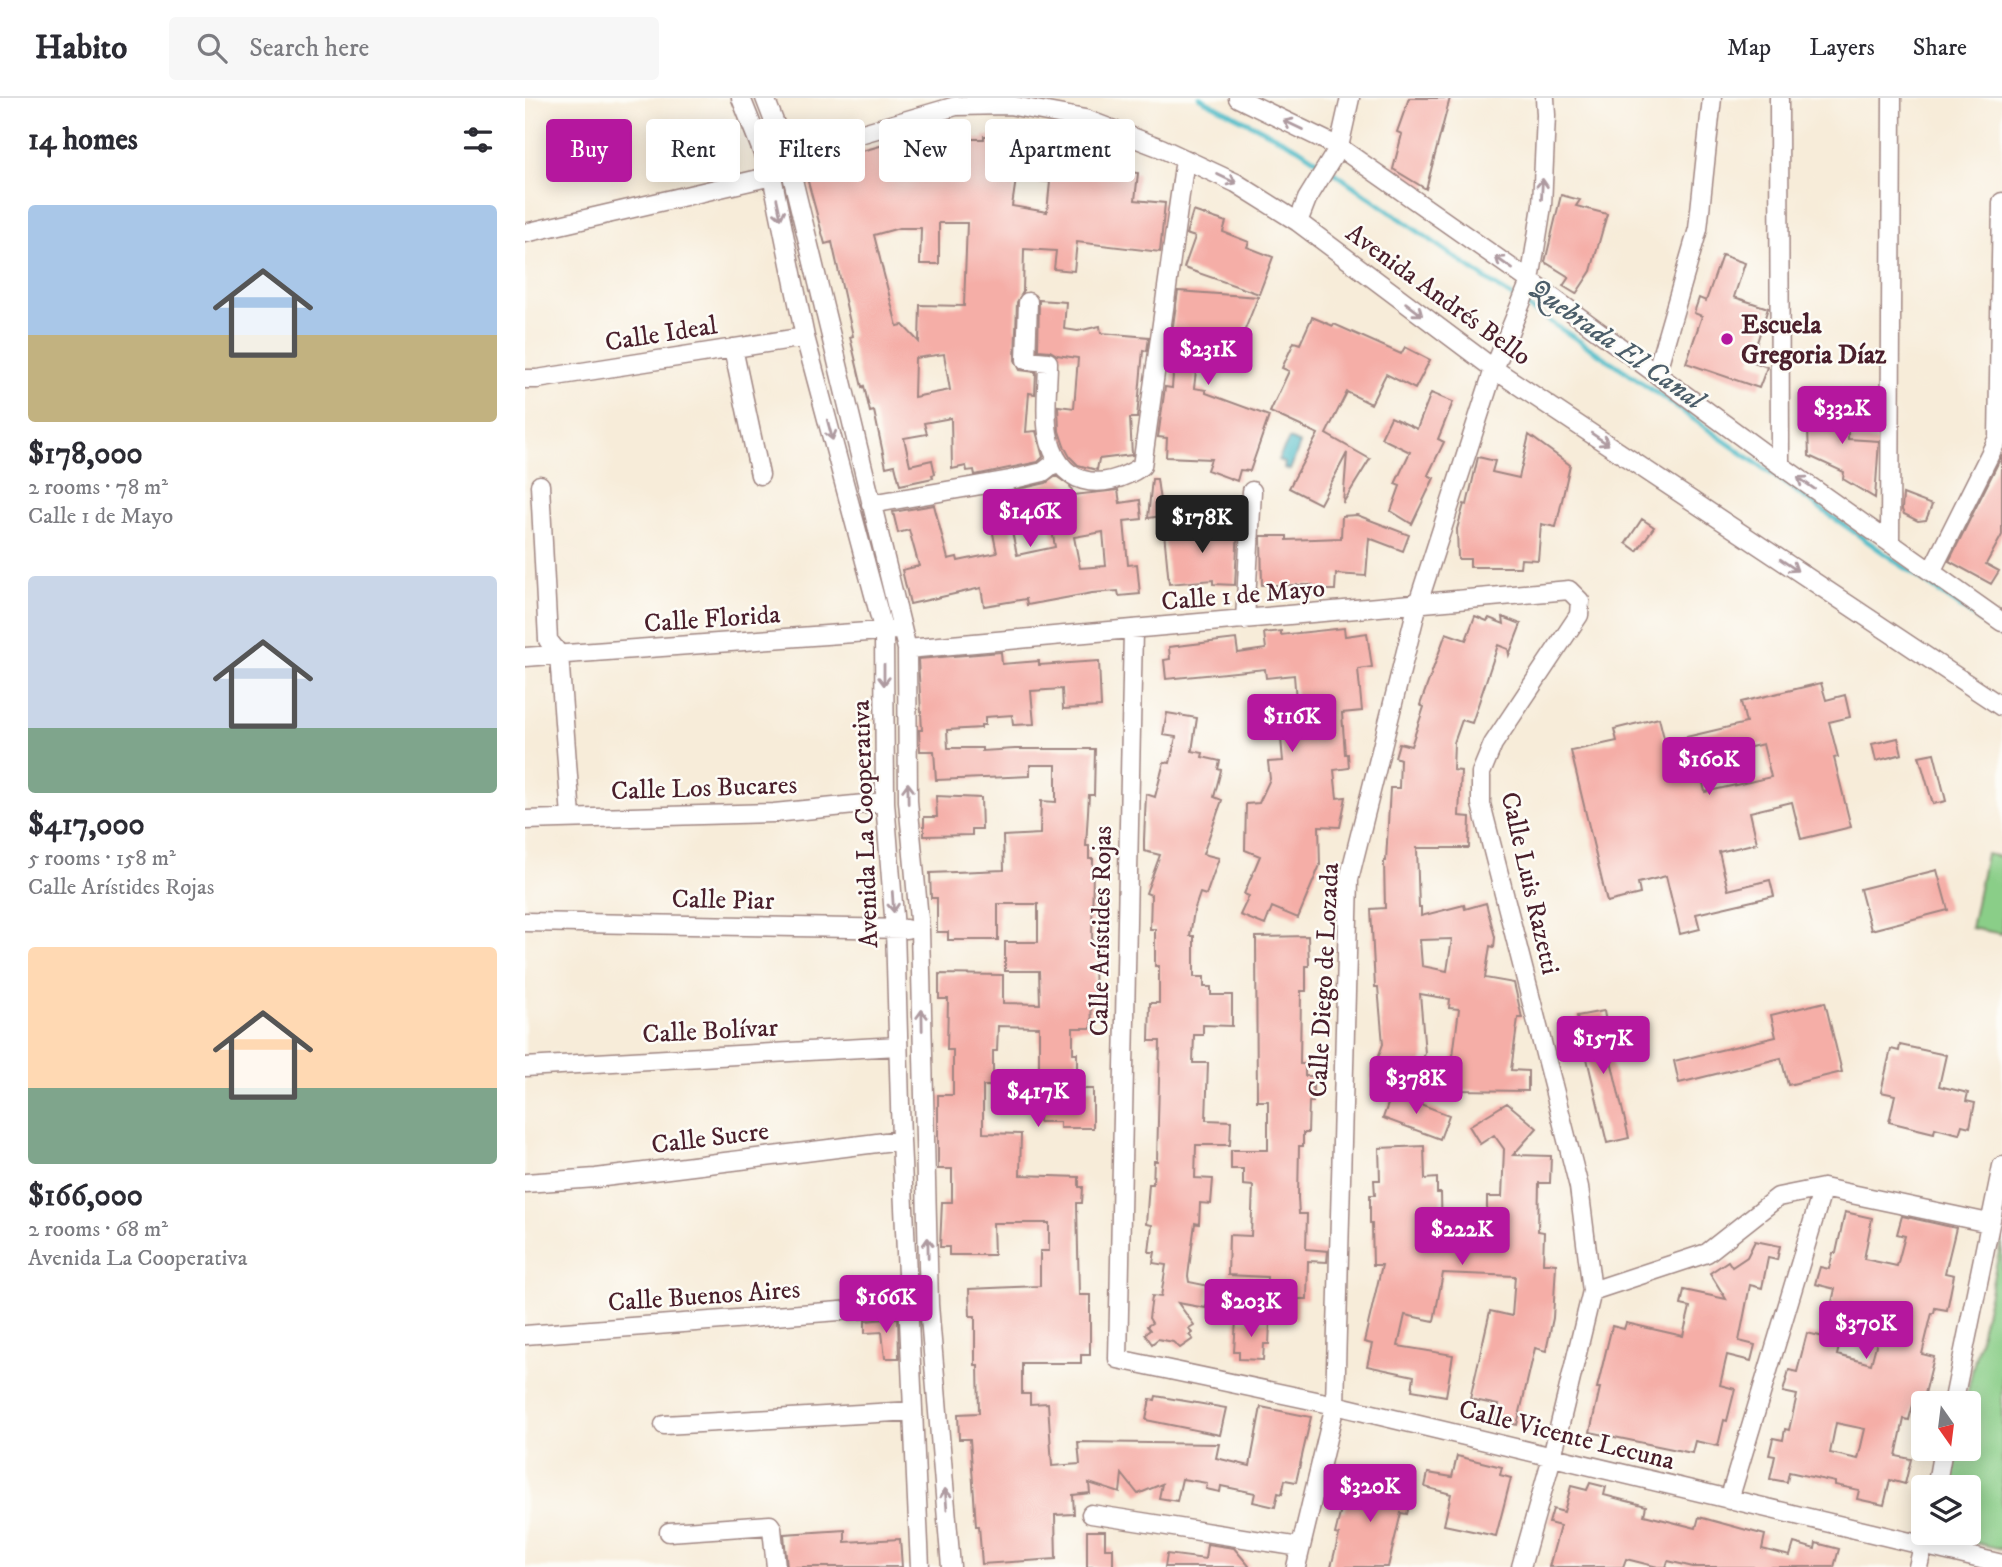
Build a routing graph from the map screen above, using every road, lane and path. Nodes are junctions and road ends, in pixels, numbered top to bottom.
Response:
1 (741, 98) edge
2 (765, 98) edge
3 (1238, 98) edge
4 (1349, 98) edge
5 (1545, 98) edge
6 (1712, 98) edge
7 (1779, 98) edge
8 (1892, 98) edge
9 (773, 119) edge
10 (754, 131) edge
11 (865, 132) edge
12 (1339, 147) junction
13 (1185, 159) junction
14 (754, 180) edge
15 (773, 182) edge
16 (793, 182) edge
17 (2002, 202) edge
18 (1298, 222) junction
19 (525, 233) edge
20 (1530, 281) junction
21 (1028, 302) dead end
22 (805, 337) junction
23 (733, 348) junction
24 (1494, 369) junction
25 (1656, 374) junction
26 (525, 379) edge
27 (1058, 461) junction
28 (1780, 465) junction
29 (760, 475) dead end
30 (540, 485) dead end
31 (1252, 491) dead end
32 (871, 504) junction
33 (1890, 542) junction
34 (1931, 572) junction
35 (1580, 601) joint
36 (1419, 603) junction
37 (1245, 620) junction
38 (2002, 622) edge
39 (893, 630) junction
40 (1133, 630) junction
41 (907, 649) junction
42 (559, 654) junction
43 (525, 657) edge
44 (2002, 707) edge
45 (885, 802) junction
46 (571, 817) junction
47 (525, 820) edge
48 (525, 922) edge
49 (895, 929) junction
50 (920, 930) junction
51 (898, 1046) junction
52 (525, 1067) edge
53 (901, 1140) junction
54 (2002, 1166) edge
55 (525, 1183) edge
56 (1823, 1188) junction
57 (1989, 1223) junction
58 (1592, 1291) junction
59 (909, 1305) junction
60 (929, 1305) junction
61 (525, 1335) edge
62 (1118, 1359) joint
63 (1955, 1391) edge
64 (1335, 1405) junction
65 (913, 1411) junction
66 (664, 1425) dead end
67 (1552, 1457) junction
68 (1729, 1500) junction
69 (1091, 1514) dead end
70 (669, 1532) dead end
71 (1911, 1536) edge
72 (1923, 1545) edge
73 (1943, 1545) edge
74 (1300, 1547) junction
75 (2002, 1564) edge
76 (776, 1567) edge
77 (920, 1567) edge
78 (951, 1567) edge
79 (1296, 1567) edge
80 (1521, 1567) edge
81 (1917, 1567) edge

1 - 10 street, Avenida La Cooperativa
2 - 9 street, Avenida La Cooperativa
12 -> 3 street
4 - 12 street
20 -> 5 street, Calle Diego de Lozada
6 - 25 street
7 - 28 street
8 - 33 street
11 - 13 street, Avenida Andrés Bello
12 - 18 street
20 -> 12 street
13 -> 18 street, Avenida Andrés Bello
13 - 27 street
14 - 19 street
15 -> 22 street, Avenida La Cooperativa
16 - 32 street, Avenida La Cooperativa
17 - 34 street
18 -> 24 street, Avenida Andrés Bello
20 - 24 street, Calle Diego de Lozada
20 - 25 street
21 - 27 street
22 - 23 street, Calle Ideal
22 -> 39 street, Avenida La Cooperativa
23 - 26 street, Calle Ideal
23 - 29 street
24 - 36 street, Calle Diego de Lozada
24 -> 44 street, Avenida Andrés Bello
25 - 28 street
27 - 32 street
33 -> 28 street
30 - 42 street
31 - 37 street
32 - 39 street, Avenida La Cooperativa
33 - 34 street
34 - 38 street
35 - 36 street, Calle 1 de Mayo
35 - 58 street, Calle Luis Razetti
36 - 37 street, Calle 1 de Mayo
36 - 64 street, Calle Diego de Lozada
37 - 40 street, Calle 1 de Mayo
39 - 41 street, Avenida La Cooperativa
39 - 42 street, Calle Florida
39 -> 45 street, Avenida La Cooperativa
40 - 41 street, Calle 1 de Mayo
40 - 62 street, Calle Arístides Rojas
50 -> 41 street, Avenida La Cooperativa
42 - 43 street, Calle Florida
42 - 46 street
45 - 46 street, Calle Los Bucares
45 -> 49 street, Avenida La Cooperativa
46 - 47 street, Calle Los Bucares
48 - 49 street, Calle Piar
49 - 50 street, Calle Piar
49 - 51 street, Avenida La Cooperativa
60 -> 50 street, Avenida La Cooperativa
51 - 52 street, Calle Bolívar
51 - 53 street, Avenida La Cooperativa
53 - 55 street, Calle Sucre
53 - 59 street, Avenida La Cooperativa
54 - 57 street
56 - 57 street
56 - 58 street
56 - 68 street
57 - 63 street
58 - 67 street, Calle Luis Razetti
59 - 60 street, Calle Buenos Aires
59 - 61 street, Calle Buenos Aires
59 - 65 street, Avenida La Cooperativa
78 -> 60 street, Avenida La Cooperativa
62 - 64 street, Calle Vicente Lecuna
64 - 67 street, Calle Vicente Lecuna
64 - 74 street, Calle Diego de Lozada
65 - 66 street
65 - 77 street, Avenida La Cooperativa
67 - 68 street, Calle Vicente Lecuna
67 - 80 street, Calle Luis Razetti
68 - 71 street, Calle Vicente Lecuna
69 - 74 street
70 - 76 street
72 - 81 street
73 - 75 street, Calle Vicente Lecuna
74 - 79 street, Calle Diego de Lozada

